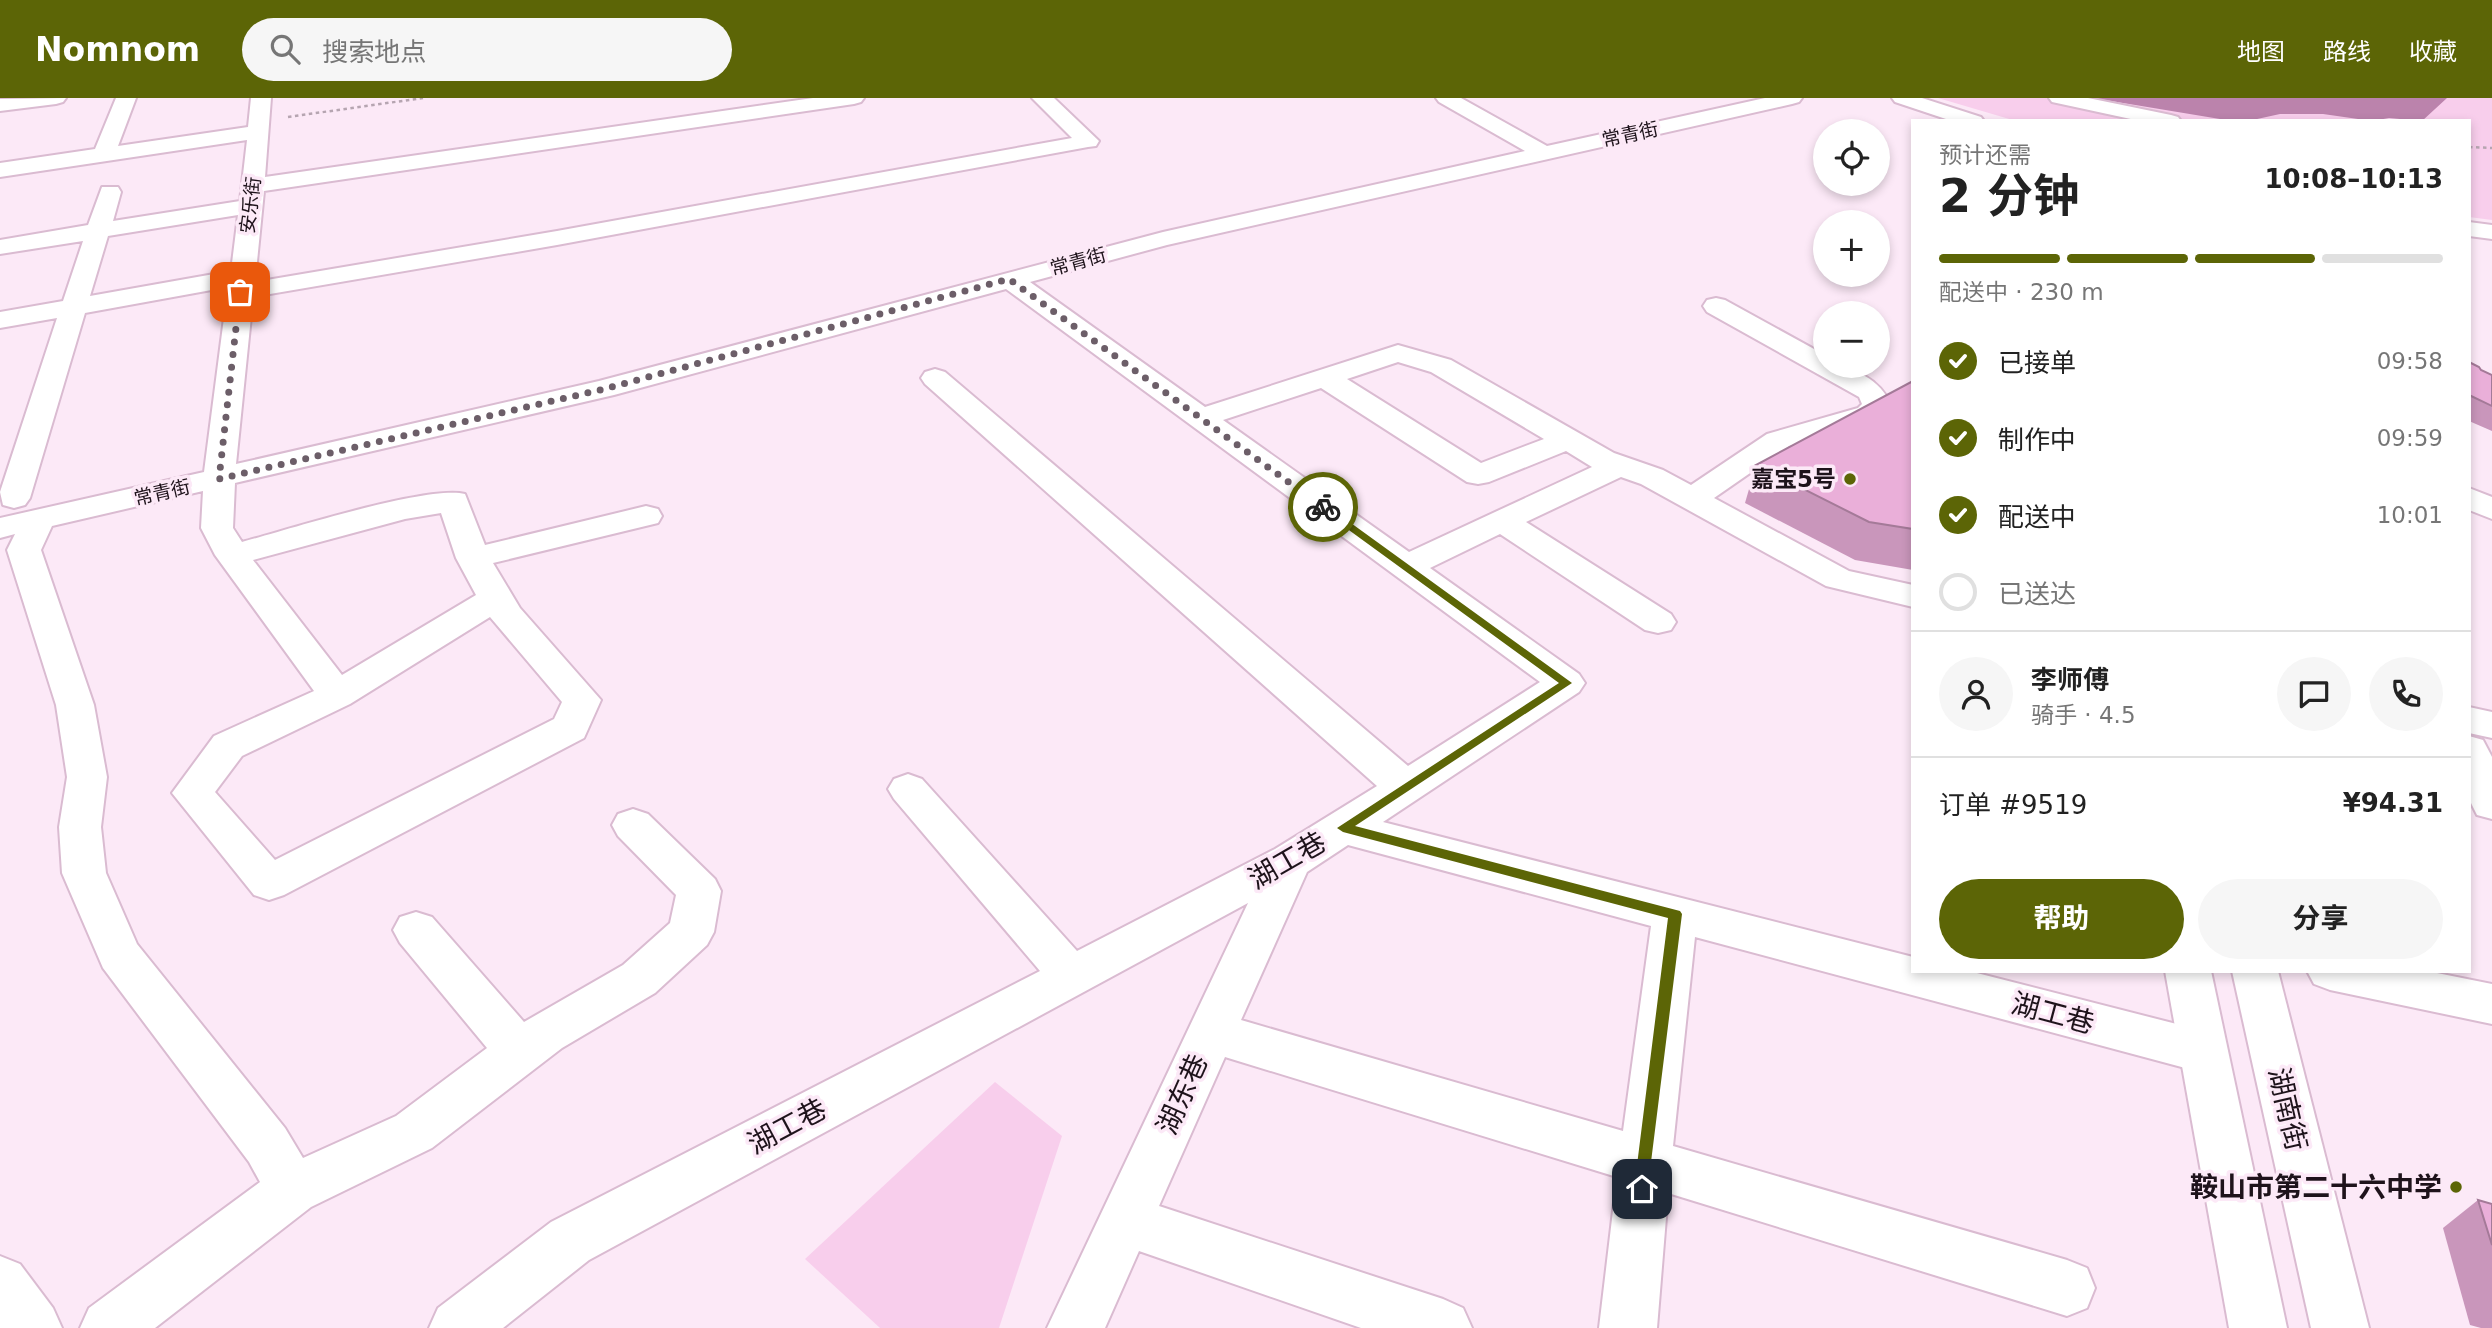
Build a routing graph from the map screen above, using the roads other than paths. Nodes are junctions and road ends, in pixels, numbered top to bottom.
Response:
1 (56, 98) edge
2 (126, 98) edge
3 (854, 98) edge
4 (1042, 98) edge
5 (1446, 98) edge
6 (1792, 98) edge
7 (1889, 98) edge
8 (1902, 98) edge
9 (2059, 98) edge
10 (1, 107) edge
11 (259, 117) edge
12 (1937, 119) edge
13 (1968, 119) edge
14 (2161, 119) edge
15 (1543, 153) junction
16 (104, 155) junction
17 (0, 170) edge
18 (110, 192) dead end
19 (252, 196) junction
20 (2471, 229) edge
21 (98, 231) junction
22 (2492, 232) edge
23 (0, 247) edge
24 (1009, 279) junction
25 (241, 284) junction
26 (1716, 306) dead end
27 (74, 307) junction
28 (0, 320) edge
29 (1324, 377) junction
30 (935, 378) dead end
31 (1200, 418) junction
32 (1568, 440) junction
33 (1619, 466) junction
34 (219, 479) junction
35 (1692, 499) junction
36 (2471, 500) edge
37 (2492, 509) edge
38 (18, 515) edge
39 (646, 516) dead end
40 (1502, 521) junction
41 (232, 555) junction
42 (473, 558) junction
43 (1405, 567) junction
44 (1911, 596) edge
45 (495, 599) junction
46 (1658, 622) dead end
47 (337, 695) junction
48 (2471, 720) edge
49 (2492, 725) edge
50 (2471, 756) edge
51 (1405, 787) junction
52 (908, 789) dead end
53 (2492, 804) edge
54 (633, 825) dead end
55 (1343, 828) junction
56 (1290, 862) junction
57 (1675, 914) junction
58 (416, 930) dead end
59 (1060, 962) dead end
60 (2188, 973) edge
61 (2255, 973) edge
62 (2340, 973) edge
63 (2492, 1004) edge
64 (1210, 1032) junction
65 (520, 1052) junction
66 (2204, 1052) junction
67 (1645, 1161) junction
68 (292, 1189) junction
69 (1124, 1220) junction
70 (0, 1283) edge
71 (2067, 1288) dead end
72 (33, 1328) edge
73 (109, 1328) edge
74 (458, 1328) edge
75 (1076, 1328) edge
76 (1443, 1328) edge
77 (1628, 1328) edge
78 (2258, 1328) edge
79 (2340, 1328) edge

1 - 10 street
2 - 16 street
3 - 19 street
4 - 25 street
5 - 15 street
6 - 15 street, 常青街
7 - 12 street
8 - 13 street
9 - 14 street
11 - 16 street
11 - 19 street, 安乐街
15 - 24 street, 常青街
16 - 17 street
18 - 21 street
19 - 21 street
19 - 25 street, 安乐街
20 - 22 street
21 - 23 street
21 - 27 street
24 - 31 street
24 - 34 street, 常青街
25 - 27 street
25 - 34 street, 安乐街
26 - 35 street
27 - 28 street
27 - 38 street
29 - 31 street
29 - 32 street
29 - 32 street
30 - 51 street
31 - 43 street
32 - 33 street
33 - 35 street
33 - 40 street
34 - 38 street, 常青街
34 - 41 street, 安乐街
35 - 44 street
36 - 37 street
38 - 68 street
39 - 42 street
40 - 43 street
40 - 46 street
41 - 42 street
41 - 47 street, 安乐街
42 - 45 street
43 - 51 street
45 - 47 street
45 - 47 street
48 - 49 street
50 - 53 street
51 - 55 street
52 - 59 street
54 - 65 street
55 - 56 street, 湖工巷
55 - 57 street, 湖工巷
56 - 64 street, 湖东巷
56 - 74 street, 湖工巷
57 - 66 street, 湖工巷
57 - 67 street
58 - 65 street
60 - 66 street
61 - 79 street, 湖南街
62 - 63 street
64 - 67 street
64 - 69 street, 湖东巷
65 - 68 street
66 - 78 street
67 - 71 street
67 - 77 street
68 - 73 street
69 - 75 street, 湖东巷
69 - 76 street
70 - 72 street

